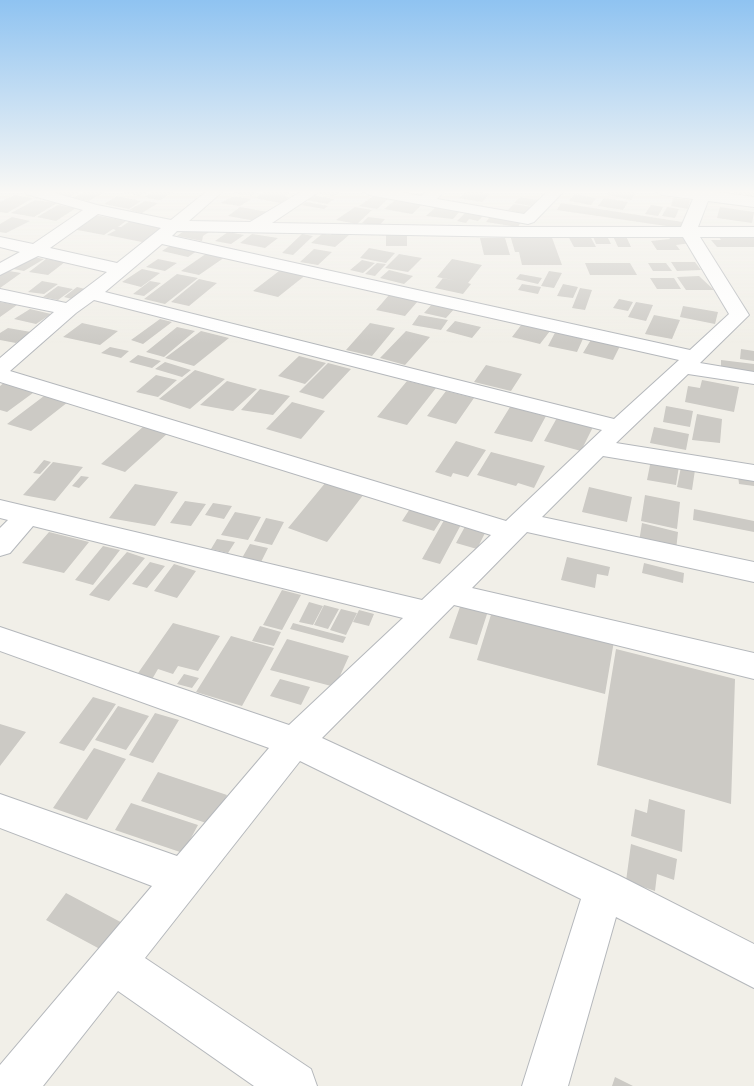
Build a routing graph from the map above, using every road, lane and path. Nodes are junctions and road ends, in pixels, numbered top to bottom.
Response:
1 (0, 242) edge
2 (48, 242) edge
3 (154, 242) edge
4 (206, 242) edge
5 (694, 242) edge
6 (36, 250) junction
7 (119, 269) junction
8 (0, 270) edge
9 (91, 294) junction
10 (0, 295) edge
11 (69, 309) junction
12 (689, 362) junction
13 (0, 369) edge
14 (0, 375) edge
15 (754, 378) edge
16 (608, 438) junction
17 (754, 473) edge
18 (0, 509) edge
19 (27, 515) junction
20 (516, 527) junction
21 (0, 546) edge
22 (754, 572) edge
23 (440, 603) junction
24 (0, 639) edge
25 (754, 666) edge
26 (295, 742) junction
27 (0, 811) edge
28 (183, 878) junction
29 (604, 889) junction
30 (114, 962) junction
31 (754, 967) edge
32 (13, 1086) edge
33 (294, 1086) edge
34 (545, 1086) edge

1 - 6 street
2 - 6 street
3 - 7 street
4 - 12 street
5 - 12 street
6 - 7 street
6 - 8 street
7 - 9 street
9 - 11 street
9 - 16 street
10 - 11 street
11 - 13 street
12 - 15 street
12 - 16 street
14 - 20 street
16 - 17 street
16 - 20 street
18 - 19 street
19 - 21 street
19 - 23 street
20 - 22 street
20 - 23 street
23 - 25 street
23 - 26 street
24 - 26 street
26 - 28 street
26 - 29 street
27 - 28 street
28 - 30 street
29 - 31 street
29 - 34 street
30 - 32 street
30 - 33 street

